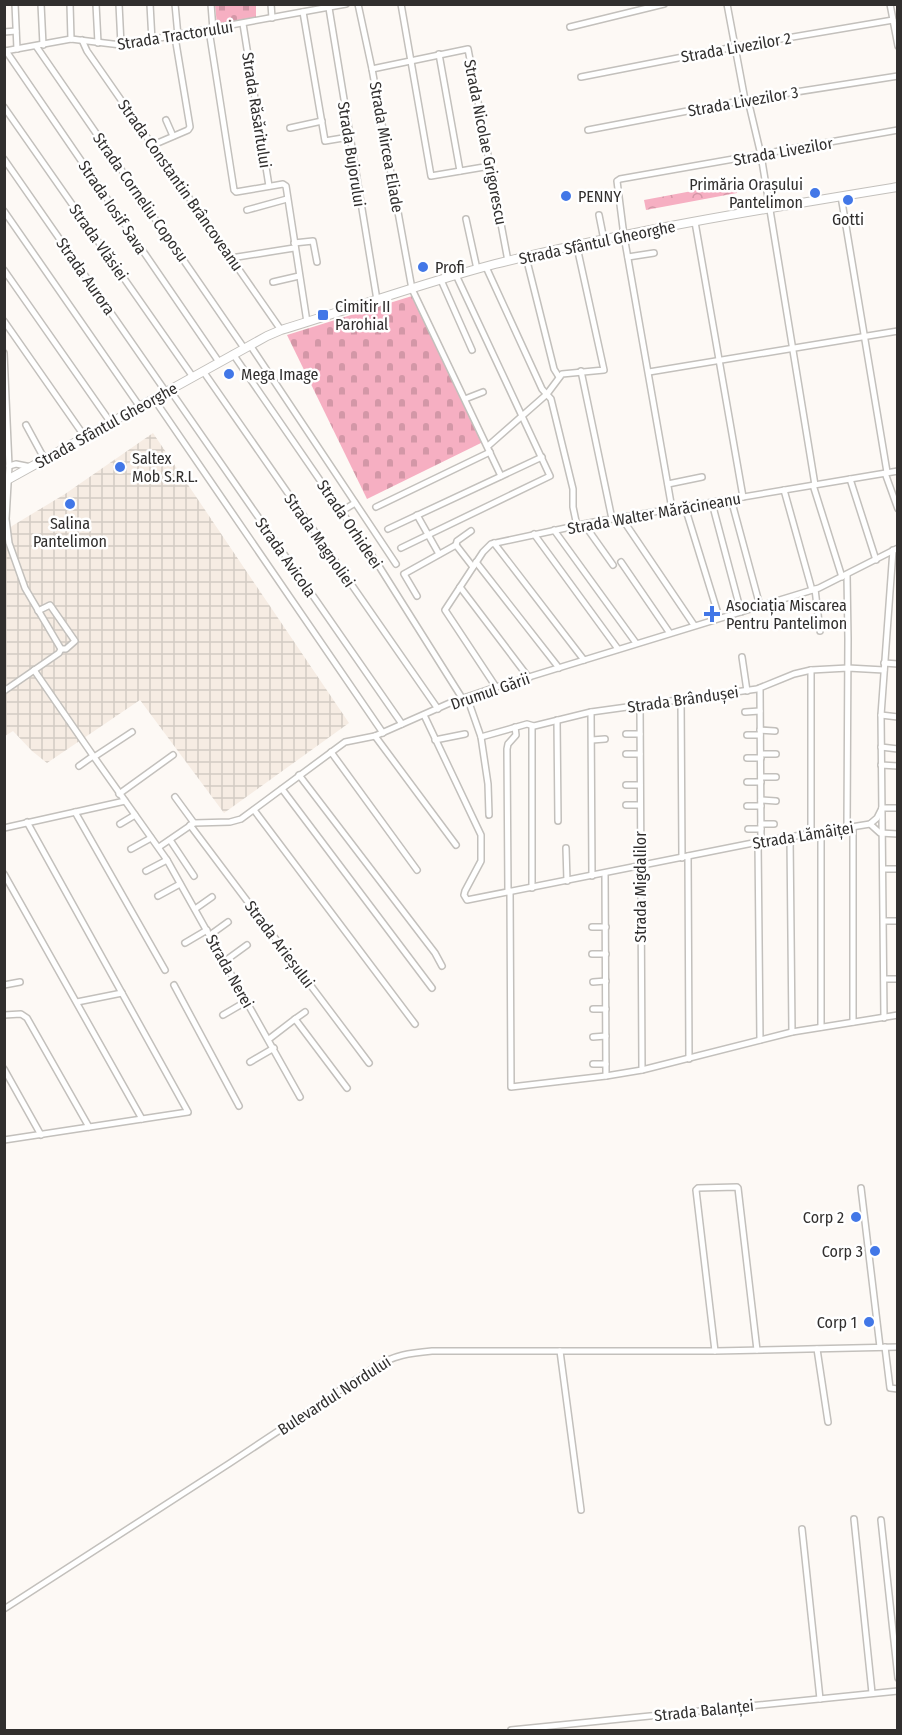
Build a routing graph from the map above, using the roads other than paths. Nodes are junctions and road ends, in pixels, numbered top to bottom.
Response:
1 (15, 4) edge
2 (41, 4) edge
3 (70, 4) edge
4 (96, 4) edge
5 (119, 4) edge
6 (150, 4) edge
7 (176, 4) edge
8 (211, 4) edge
9 (271, 4) edge
10 (358, 4) edge
11 (401, 4) edge
12 (663, 4) edge
13 (726, 4) edge
14 (890, 4) edge
15 (344, 5) edge
16 (329, 8) junction
17 (307, 9) edge
18 (272, 18) junction
19 (893, 20) junction
20 (243, 24) junction
21 (570, 27) dead end
22 (211, 30) junction
23 (16, 31) junction
24 (4, 32) edge
25 (176, 37) junction
26 (71, 39) junction
27 (82, 40) junction
28 (152, 41) junction
29 (98, 43) junction
30 (43, 45) junction
31 (121, 45) junction
32 (36, 46) junction
33 (897, 46) edge
34 (734, 47) junction
35 (17, 50) junction
36 (5, 51) edge
37 (440, 54) junction
38 (411, 60) junction
39 (372, 69) junction
40 (897, 76) edge
41 (581, 77) dead end
42 (746, 100) junction
43 (4, 107) edge
44 (166, 120) dead end
45 (322, 121) junction
46 (290, 128) dead end
47 (588, 129) dead end
48 (897, 130) edge
49 (173, 136) junction
50 (349, 137) junction
51 (153, 145) junction
52 (761, 155) junction
53 (4, 159) edge
54 (490, 166) junction
55 (460, 171) junction
56 (269, 186) junction
57 (897, 187) edge
58 (841, 196) junction
59 (287, 199) junction
60 (769, 209) junction
61 (247, 210) dead end
62 (4, 211) edge
63 (599, 215) dead end
64 (466, 219) dead end
65 (695, 222) junction
66 (624, 236) junction
67 (604, 240) junction
68 (294, 246) junction
69 (577, 247) junction
70 (654, 253) dead end
71 (526, 257) junction
72 (628, 257) junction
73 (231, 258) junction
74 (508, 261) junction
75 (317, 262) dead end
76 (486, 267) junction
77 (477, 269) junction
78 (4, 270) edge
79 (456, 275) junction
80 (299, 276) junction
81 (441, 280) junction
82 (273, 282) dead end
83 (412, 289) junction
84 (377, 300) junction
85 (4, 321) edge
86 (307, 322) junction
87 (281, 330) junction
88 (897, 331) edge
89 (865, 337) junction
90 (247, 346) junction
91 (792, 349) junction
92 (472, 350) dead end
93 (233, 354) junction
94 (5, 355) edge
95 (720, 360) junction
96 (219, 362) junction
97 (203, 371) junction
98 (581, 371) junction
99 (649, 372) junction
100 (193, 377) junction
101 (559, 377) junction
102 (168, 391) junction
103 (483, 392) dead end
104 (547, 394) junction
105 (154, 399) junction
106 (465, 399) junction
107 (140, 407) junction
108 (522, 415) junction
109 (111, 423) junction
110 (26, 425) dead end
111 (85, 437) junction
112 (488, 446) junction
113 (490, 452) junction
114 (542, 457) junction
115 (45, 460) junction
116 (9, 466) junction
117 (31, 467) junction
118 (897, 471) edge
119 (886, 473) junction
120 (501, 476) junction
121 (702, 477) dead end
122 (9, 479) junction
123 (850, 479) junction
124 (668, 484) junction
125 (814, 485) junction
126 (784, 490) junction
127 (743, 497) junction
128 (730, 499) junction
129 (712, 502) junction
130 (355, 503) junction
131 (376, 507) dead end
132 (684, 507) junction
133 (672, 509) junction
134 (897, 509) edge
135 (342, 511) junction
136 (417, 515) junction
137 (621, 518) junction
138 (612, 519) junction
139 (584, 524) junction
140 (577, 526) junction
141 (388, 529) dead end
142 (554, 530) junction
143 (471, 531) dead end
144 (534, 534) junction
145 (428, 535) junction
146 (494, 543) junction
147 (456, 545) junction
148 (401, 548) dead end
149 (895, 549) edge
150 (439, 554) junction
151 (876, 560) junction
152 (621, 561) dead end
153 (396, 564) dead end
154 (475, 565) junction
155 (613, 565) dead end
156 (844, 576) junction
157 (460, 587) junction
158 (814, 589) junction
159 (417, 596) dead end
160 (760, 606) junction
161 (38, 611) junction
162 (741, 612) junction
163 (719, 617) junction
164 (694, 625) junction
165 (820, 631) dead end
166 (669, 632) junction
167 (636, 643) junction
168 (61, 649) junction
169 (618, 649) junction
170 (742, 657) dead end
171 (584, 660) junction
172 (884, 663) junction
173 (897, 664) edge
174 (559, 668) junction
175 (848, 668) junction
176 (34, 670) junction
177 (811, 670) junction
178 (884, 670) junction
179 (529, 678) junction
180 (496, 687) junction
181 (760, 688) junction
182 (4, 691) edge
183 (747, 691) junction
184 (465, 698) junction
185 (681, 700) junction
186 (640, 705) junction
187 (438, 709) junction
188 (591, 711) junction
189 (745, 711) dead end
190 (760, 711) junction
191 (423, 715) junction
192 (881, 715) junction
193 (897, 717) edge
194 (557, 720) junction
195 (402, 724) junction
196 (531, 726) junction
197 (515, 727) junction
198 (776, 730) dead end
199 (132, 732) dead end
200 (383, 733) junction
201 (760, 733) junction
202 (465, 734) dead end
203 (626, 734) dead end
204 (640, 734) junction
205 (747, 735) dead end
206 (375, 736) junction
207 (481, 737) junction
208 (435, 740) junction
209 (591, 740) junction
210 (605, 740) dead end
211 (881, 747) junction
212 (897, 749) edge
213 (331, 752) junction
214 (626, 754) dead end
215 (640, 754) junction
216 (776, 754) dead end
217 (173, 755) dead end
218 (760, 756) junction
219 (93, 757) junction
220 (747, 759) dead end
221 (881, 765) junction
222 (79, 766) dead end
223 (897, 766) edge
224 (300, 775) junction
225 (776, 777) dead end
226 (760, 779) junction
227 (747, 782) dead end
228 (626, 785) dead end
229 (640, 785) junction
230 (282, 789) junction
231 (120, 794) junction
232 (175, 796) dead end
233 (125, 801) junction
234 (776, 801) dead end
235 (761, 803) junction
236 (626, 805) dead end
237 (640, 805) junction
238 (747, 806) dead end
239 (882, 808) junction
240 (897, 808) edge
241 (254, 810) junction
242 (75, 812) junction
243 (135, 815) junction
244 (489, 815) dead end
245 (558, 821) dead end
246 (27, 822) junction
247 (120, 824) dead end
248 (192, 824) junction
249 (774, 824) dead end
250 (870, 824) junction
251 (761, 827) junction
252 (850, 827) junction
253 (4, 828) edge
254 (748, 829) dead end
255 (821, 833) junction
256 (883, 834) junction
257 (897, 834) edge
258 (811, 835) junction
259 (790, 837) junction
260 (151, 838) junction
261 (170, 840) junction
262 (759, 842) junction
263 (456, 845) dead end
264 (159, 847) junction
265 (566, 848) dead end
266 (131, 849) dead end
267 (685, 857) junction
268 (167, 860) junction
269 (640, 866) junction
270 (883, 869) junction
271 (897, 869) edge
272 (417, 870) dead end
273 (146, 872) dead end
274 (605, 873) junction
275 (4, 874) edge
276 (194, 876) dead end
277 (592, 876) junction
278 (567, 881) junction
279 (180, 884) junction
280 (532, 888) junction
281 (509, 892) junction
282 (158, 896) dead end
283 (212, 897) dead end
284 (195, 909) junction
285 (884, 921) junction
286 (897, 921) edge
287 (228, 922) dead end
288 (592, 927) dead end
289 (606, 927) junction
290 (208, 933) junction
291 (185, 943) dead end
292 (247, 945) dead end
293 (592, 954) dead end
294 (606, 954) junction
295 (225, 961) junction
296 (442, 966) dead end
297 (165, 970) dead end
298 (884, 979) junction
299 (897, 979) edge
300 (606, 981) junction
301 (20, 982) dead end
302 (592, 982) dead end
303 (4, 985) edge
304 (174, 985) dead end
305 (432, 988) dead end
306 (122, 993) junction
307 (247, 1001) junction
308 (77, 1002) junction
309 (593, 1009) dead end
310 (606, 1009) junction
311 (305, 1012) dead end
312 (4, 1015) edge
313 (223, 1015) dead end
314 (897, 1015) edge
315 (884, 1018) junction
316 (295, 1019) junction
317 (854, 1022) junction
318 (415, 1024) dead end
319 (821, 1027) junction
320 (792, 1032) junction
321 (606, 1036) junction
322 (593, 1037) dead end
323 (269, 1039) junction
324 (760, 1040) junction
325 (274, 1048) junction
326 (689, 1059) junction
327 (250, 1062) dead end
328 (369, 1063) dead end
329 (593, 1064) dead end
330 (606, 1064) junction
331 (4, 1069) edge
332 (642, 1070) junction
333 (606, 1076) junction
334 (347, 1088) dead end
335 (300, 1097) dead end
336 (239, 1106) dead end
337 (142, 1119) junction
338 (89, 1127) junction
339 (41, 1135) junction
340 (4, 1140) edge
341 (861, 1188) dead end
342 (882, 1347) junction
343 (897, 1347) edge
344 (817, 1349) junction
345 (757, 1350) junction
346 (560, 1351) junction
347 (715, 1351) junction
348 (897, 1370) edge
349 (888, 1371) junction
350 (897, 1389) edge
351 (828, 1422) dead end
352 (581, 1510) dead end
353 (855, 1519) dead end
354 (881, 1520) dead end
355 (802, 1529) dead end
356 (4, 1609) edge
357 (897, 1678) edge
358 (897, 1691) edge
359 (872, 1693) junction
360 (819, 1699) junction
361 (511, 1731) edge

1 - 23 street
2 - 30 street
3 - 26 street
4 - 29 street
5 - 31 street
6 - 28 street
7 - 25 street
8 - 22 street
9 - 18 street
10 - 39 street, Strada Mircea Eliade
11 - 38 street
12 - 21 street
13 - 34 street
14 - 19 street
15 - 16 street, Strada Tractorului
16 - 17 street, Strada Tractorului
16 - 50 street, Strada Bujorului
17 - 18 street, Strada Tractorului
17 - 45 street
18 - 20 street, Strada Tractorului
19 - 33 street
19 - 34 street, Strada Livezilor 2
20 - 22 street, Strada Tractorului
20 - 56 street, Strada Răsăritului
22 - 25 street, Strada Tractorului
22 - 56 street
23 - 24 street
23 - 35 street
25 - 28 street, Strada Tractorului
25 - 49 street
26 - 27 street, Strada Tractorului
26 - 30 street, Strada Tractorului
27 - 29 street, Strada Tractorului
27 - 51 street, Strada Constantin Brâncoveanu
28 - 31 street, Strada Tractorului
29 - 31 street, Strada Tractorului
30 - 32 street, Strada Tractorului
32 - 35 street, Strada Tractorului
32 - 90 street, Strada Corneliu Coposu
34 - 41 street, Strada Livezilor 2
34 - 42 street
35 - 36 street, Strada Tractorului
36 - 96 street, Strada Iosif Sava
37 - 38 street, Strada Nicolae Grigorescu
37 - 54 street, Strada Nicolae Grigorescu
37 - 55 street
38 - 39 street, Strada Nicolae Grigorescu
38 - 55 street
39 - 83 street, Strada Mircea Eliade
40 - 42 street, Strada Livezilor 3
42 - 47 street, Strada Livezilor 3
42 - 52 street
43 - 100 street, Strada Vlăsiei
44 - 49 street
45 - 46 street
45 - 50 street
48 - 52 street, Strada Livezilor
49 - 51 street
50 - 84 street, Strada Bujorului
51 - 73 street, Strada Constantin Brâncoveanu
52 - 60 street
52 - 66 street, Strada Livezilor
53 - 102 street, Strada Aurora
54 - 55 street
54 - 74 street, Strada Nicolae Grigorescu
56 - 59 street, Strada Răsăritului
57 - 58 street, Strada Sfântul Gheorghe
58 - 60 street, Strada Sfântul Gheorghe
58 - 89 street
59 - 61 street
59 - 68 street
60 - 65 street, Strada Sfântul Gheorghe
60 - 91 street
62 - 107 street
63 - 67 street
64 - 77 street
65 - 66 street, Strada Sfântul Gheorghe
65 - 95 street
66 - 67 street, Strada Sfântul Gheorghe
66 - 72 street
67 - 69 street, Strada Sfântul Gheorghe
68 - 73 street
68 - 75 street
68 - 80 street
69 - 71 street, Strada Sfântul Gheorghe
69 - 98 street
70 - 72 street
71 - 74 street, Strada Sfântul Gheorghe
71 - 101 street
72 - 99 street
73 - 87 street, Strada Constantin Brâncoveanu
74 - 76 street, Strada Sfântul Gheorghe
76 - 77 street, Strada Sfântul Gheorghe
76 - 104 street
77 - 79 street, Strada Sfântul Gheorghe
78 - 109 street
79 - 81 street, Strada Sfântul Gheorghe
79 - 108 street
80 - 82 street
80 - 86 street
81 - 83 street, Strada Sfântul Gheorghe
81 - 92 street
83 - 84 street, Strada Sfântul Gheorghe
83 - 106 street, Strada Mircea Eliade
84 - 86 street, Strada Sfântul Gheorghe
85 - 111 street
86 - 87 street, Strada Sfântul Gheorghe
87 - 90 street, Strada Sfântul Gheorghe
88 - 89 street
89 - 91 street
89 - 119 street
90 - 93 street, Strada Sfântul Gheorghe
90 - 130 street, Strada Corneliu Coposu
91 - 95 street
91 - 125 street
93 - 96 street, Strada Sfântul Gheorghe
93 - 135 street, Strada Orhideei
94 - 116 street
95 - 99 street
95 - 127 street
96 - 97 street, Strada Sfântul Gheorghe
97 - 100 street, Strada Sfântul Gheorghe
97 - 187 street, Strada Magnoliei
98 - 101 street
98 - 138 street
99 - 124 street
100 - 102 street, Strada Sfântul Gheorghe
101 - 104 street
102 - 105 street, Strada Sfântul Gheorghe
102 - 195 street, Strada Avicola
103 - 106 street
104 - 108 street
104 - 140 street
105 - 107 street, Strada Sfântul Gheorghe
105 - 200 street
106 - 112 street, Strada Mircea Eliade
107 - 109 street, Strada Sfântul Gheorghe
108 - 112 street
108 - 114 street
109 - 111 street, Strada Sfântul Gheorghe
110 - 115 street
111 - 115 street, Strada Sfântul Gheorghe
112 - 113 street, Strada Mircea Eliade
113 - 120 street, Strada Mircea Eliade
113 - 131 street
114 - 120 street
114 - 145 street
115 - 117 street, Strada Sfântul Gheorghe
116 - 117 street
116 - 122 street
117 - 122 street, Strada Sfântul Gheorghe
118 - 119 street, Strada Walter Mărăcineanu
119 - 123 street, Strada Walter Mărăcineanu
119 - 134 street
120 - 136 street
121 - 124 street
122 - 161 street
123 - 125 street, Strada Walter Mărăcineanu
123 - 151 street
124 - 133 street
125 - 126 street, Strada Walter Mărăcineanu
125 - 156 street
126 - 127 street, Strada Walter Mărăcineanu
126 - 158 street
127 - 128 street, Strada Walter Mărăcineanu
128 - 129 street, Strada Walter Mărăcineanu
128 - 160 street
129 - 132 street, Strada Walter Mărăcineanu
129 - 162 street
130 - 135 street
130 - 153 street, Strada Corneliu Coposu
132 - 133 street, Strada Walter Mărăcineanu
132 - 163 street
133 - 137 street, Strada Walter Mărăcineanu
135 - 184 street, Strada Orhideei
136 - 141 street
136 - 145 street
137 - 138 street, Strada Walter Mărăcineanu
137 - 164 street
138 - 139 street, Strada Walter Mărăcineanu
139 - 140 street, Strada Walter Mărăcineanu
139 - 155 street
140 - 142 street, Strada Walter Mărăcineanu
142 - 144 street, Strada Walter Mărăcineanu
142 - 167 street
143 - 147 street
144 - 146 street, Strada Walter Mărăcineanu
144 - 169 street
145 - 148 street
145 - 150 street
146 - 154 street
146 - 171 street
147 - 150 street
147 - 154 street
149 - 151 street, Drumul Gării
149 - 172 street
150 - 159 street
151 - 156 street, Drumul Gării
152 - 166 street
154 - 157 street
154 - 174 street
156 - 158 street, Drumul Gării
156 - 175 street
157 - 179 street
157 - 180 street
158 - 160 street, Drumul Gării
158 - 165 street
160 - 162 street, Drumul Gării
161 - 168 street
161 - 168 street
162 - 163 street, Drumul Gării
163 - 164 street, Drumul Gării
164 - 166 street, Drumul Gării
166 - 167 street, Drumul Gării
167 - 169 street, Drumul Gării
168 - 176 street
169 - 171 street, Drumul Gării
170 - 183 street
171 - 174 street, Drumul Gării
172 - 173 street
172 - 178 street
174 - 179 street, Drumul Gării
175 - 177 street, Strada Brândușei
175 - 178 street, Strada Brândușei
175 - 252 street
176 - 182 street
176 - 219 street
177 - 181 street, Strada Brândușei
177 - 258 street
178 - 192 street
179 - 180 street, Drumul Gării
180 - 184 street, Drumul Gării
181 - 183 street, Strada Brândușei
181 - 190 street
183 - 185 street, Strada Brândușei
184 - 187 street, Drumul Gării
184 - 207 street
185 - 186 street, Strada Brândușei
185 - 267 street
186 - 188 street, Strada Brândușei
186 - 204 street, Strada Migdalilor
187 - 191 street, Drumul Gării
188 - 194 street, Strada Brândușei
188 - 209 street
189 - 190 street
190 - 201 street
191 - 195 street, Drumul Gării
191 - 208 street
192 - 193 street
192 - 211 street
194 - 196 street, Strada Brândușei
194 - 245 street
195 - 200 street, Drumul Gării
196 - 197 street, Strada Brândușei
196 - 280 street
197 - 207 street, Strada Brândușei
197 - 281 street
198 - 201 street
199 - 219 street
200 - 206 street, Drumul Gării
201 - 205 street
201 - 218 street
202 - 208 street
203 - 204 street
204 - 215 street, Strada Migdalilor
206 - 213 street, Drumul Gării
206 - 263 street
207 - 244 street
208 - 281 street, Strada Lămâiței
209 - 210 street
209 - 277 street
211 - 212 street
211 - 221 street
213 - 224 street, Drumul Gării
213 - 272 street
214 - 215 street
215 - 229 street, Strada Migdalilor
216 - 218 street
217 - 231 street
218 - 220 street
218 - 226 street
219 - 222 street
219 - 231 street
221 - 223 street
221 - 239 street
224 - 230 street, Drumul Gării
224 - 296 street
225 - 226 street
226 - 227 street
226 - 235 street
228 - 229 street
229 - 237 street, Strada Migdalilor
230 - 241 street, Drumul Gării
230 - 305 street
231 - 233 street
232 - 248 street, Strada Arieșului
233 - 242 street
233 - 243 street
234 - 235 street
235 - 238 street
235 - 251 street
236 - 237 street
237 - 269 street, Strada Migdalilor
239 - 240 street
239 - 250 street, Strada Lămâiței
239 - 256 street
241 - 248 street, Drumul Gării
241 - 318 street
242 - 246 street
242 - 297 street
243 - 247 street
243 - 260 street
246 - 253 street
246 - 306 street
248 - 261 street
248 - 328 street, Strada Arieșului
249 - 251 street
250 - 252 street, Strada Lămâiței
250 - 256 street
251 - 254 street
251 - 262 street
252 - 255 street, Strada Lămâiței
252 - 317 street
255 - 258 street, Strada Lămâiței
255 - 319 street
256 - 257 street
256 - 270 street
258 - 259 street, Strada Lămâiței
259 - 262 street, Strada Lămâiței
259 - 320 street
260 - 264 street
260 - 266 street
261 - 264 street
261 - 276 street
262 - 267 street, Strada Lămâiței
262 - 324 street
264 - 268 street, Strada Nerei
265 - 278 street
267 - 269 street, Strada Lămâiței
267 - 326 street
268 - 273 street
268 - 279 street, Strada Nerei
269 - 274 street, Strada Lămâiței
269 - 332 street, Strada Migdalilor
270 - 271 street
270 - 285 street
274 - 277 street, Strada Lămâiței
274 - 289 street
275 - 308 street
277 - 278 street, Strada Lămâiței
278 - 280 street, Strada Lămâiței
279 - 282 street
279 - 284 street, Strada Nerei
280 - 281 street, Strada Lămâiței
281 - 333 street
283 - 284 street
284 - 290 street, Strada Nerei
285 - 286 street
285 - 298 street
287 - 290 street
288 - 289 street
289 - 294 street
290 - 291 street
290 - 295 street, Strada Nerei
292 - 295 street
293 - 294 street
294 - 300 street
295 - 307 street, Strada Nerei
298 - 299 street
298 - 315 street
300 - 302 street
300 - 310 street
301 - 303 street
304 - 336 street
306 - 308 street
306 - 337 street
307 - 313 street
307 - 323 street, Strada Nerei
308 - 337 street
309 - 310 street
310 - 321 street
311 - 316 street
312 - 338 street
314 - 315 street
315 - 317 street
316 - 323 street
316 - 334 street
317 - 319 street
319 - 320 street
320 - 324 street
321 - 322 street
321 - 330 street
323 - 325 street, Strada Nerei
324 - 326 street
325 - 327 street
325 - 335 street, Strada Nerei
326 - 332 street
329 - 330 street
330 - 333 street
331 - 339 street
332 - 333 street
337 - 338 street
338 - 339 street
339 - 340 street
341 - 342 street
342 - 343 street, Bulevardul Nordului
342 - 344 street, Bulevardul Nordului
342 - 349 street
344 - 345 street, Bulevardul Nordului
344 - 351 street
345 - 347 street, Bulevardul Nordului
345 - 347 street
346 - 347 street, Bulevardul Nordului
346 - 352 street
346 - 356 street, Bulevardul Nordului
348 - 349 street
349 - 350 street
353 - 359 street
354 - 357 street
355 - 360 street
358 - 359 street, Strada Balanței
359 - 360 street, Strada Balanței
360 - 361 street, Strada Balanței

